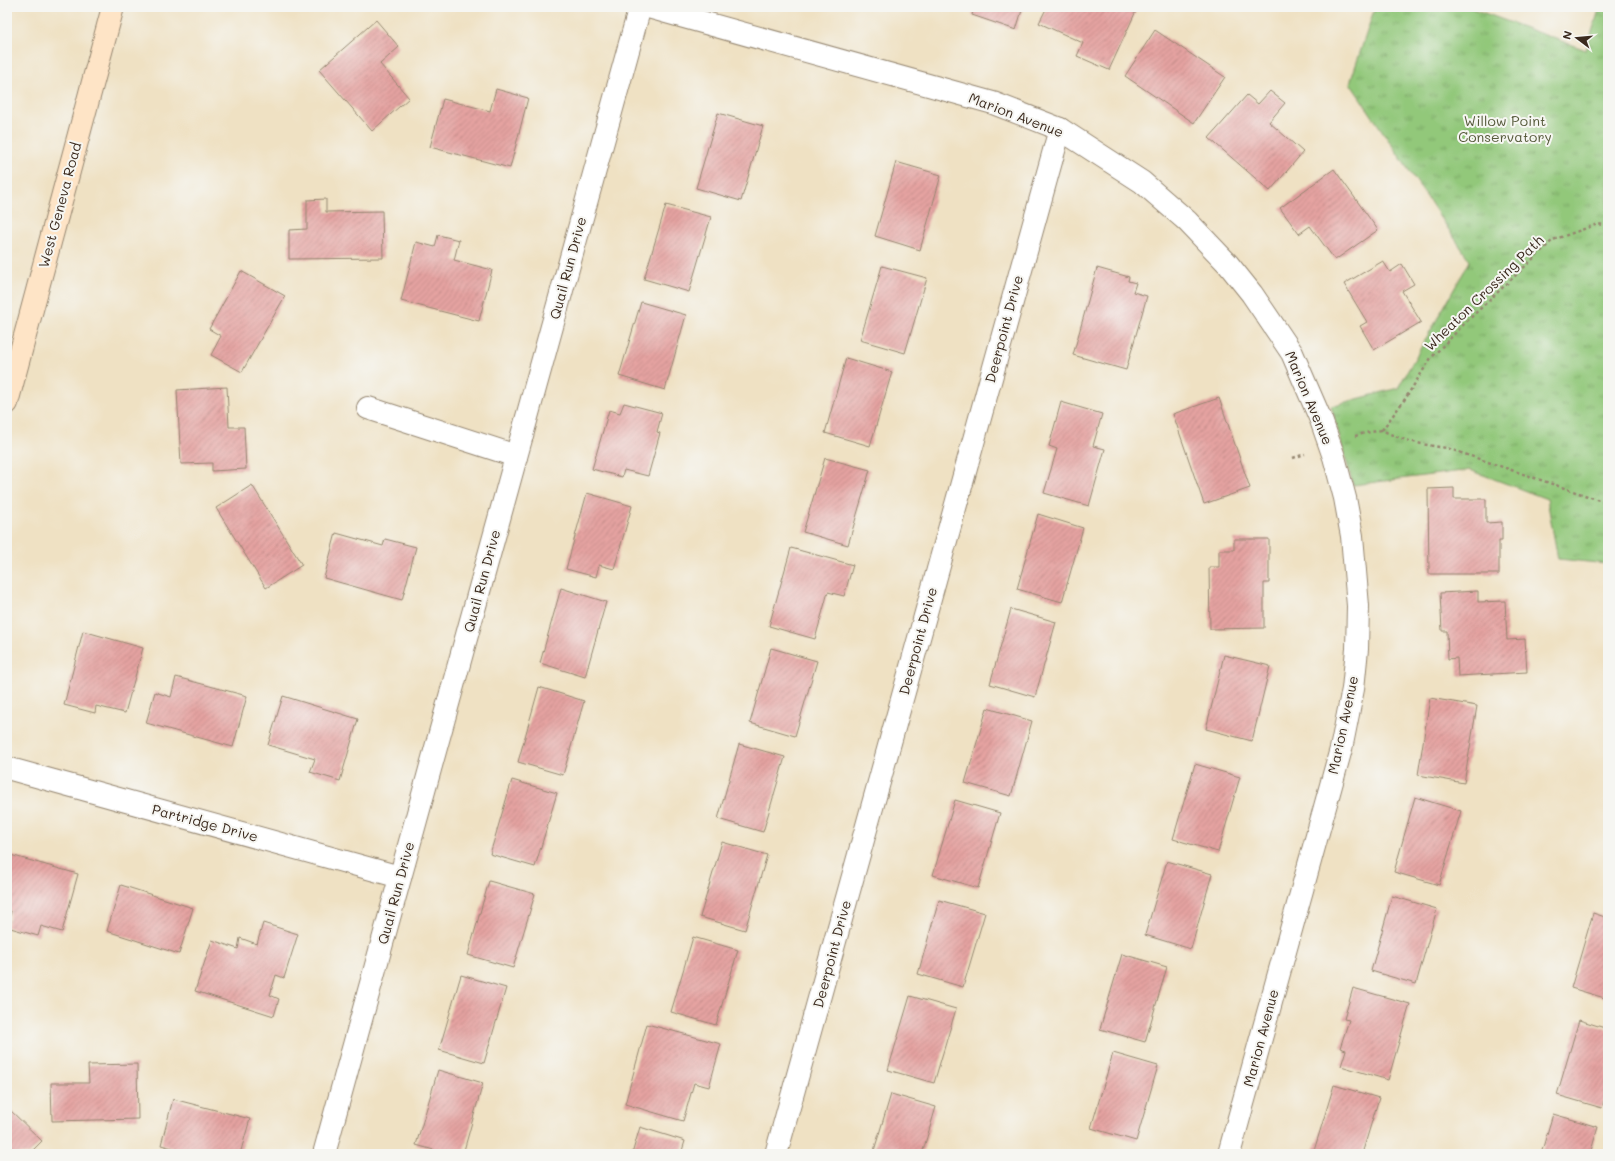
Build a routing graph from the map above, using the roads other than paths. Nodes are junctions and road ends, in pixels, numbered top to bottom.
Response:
1 (113, 7) edge
2 (640, 7) edge
3 (648, 7) edge
4 (1060, 128) junction
5 (7, 403) edge
6 (368, 408) dead end
7 (516, 456) junction
8 (8, 770) edge
9 (400, 877) junction
10 (324, 1154) edge
11 (776, 1154) edge
12 (1229, 1154) edge

1 - 5 main road, West Geneva Road
2 - 7 street, Quail Run Drive
3 - 4 street, Marion Avenue
4 - 11 street, Deerpoint Drive
4 - 12 street, Marion Avenue
6 - 7 street
7 - 9 street, Quail Run Drive
8 - 9 street, Partridge Drive
9 - 10 street, Quail Run Drive

